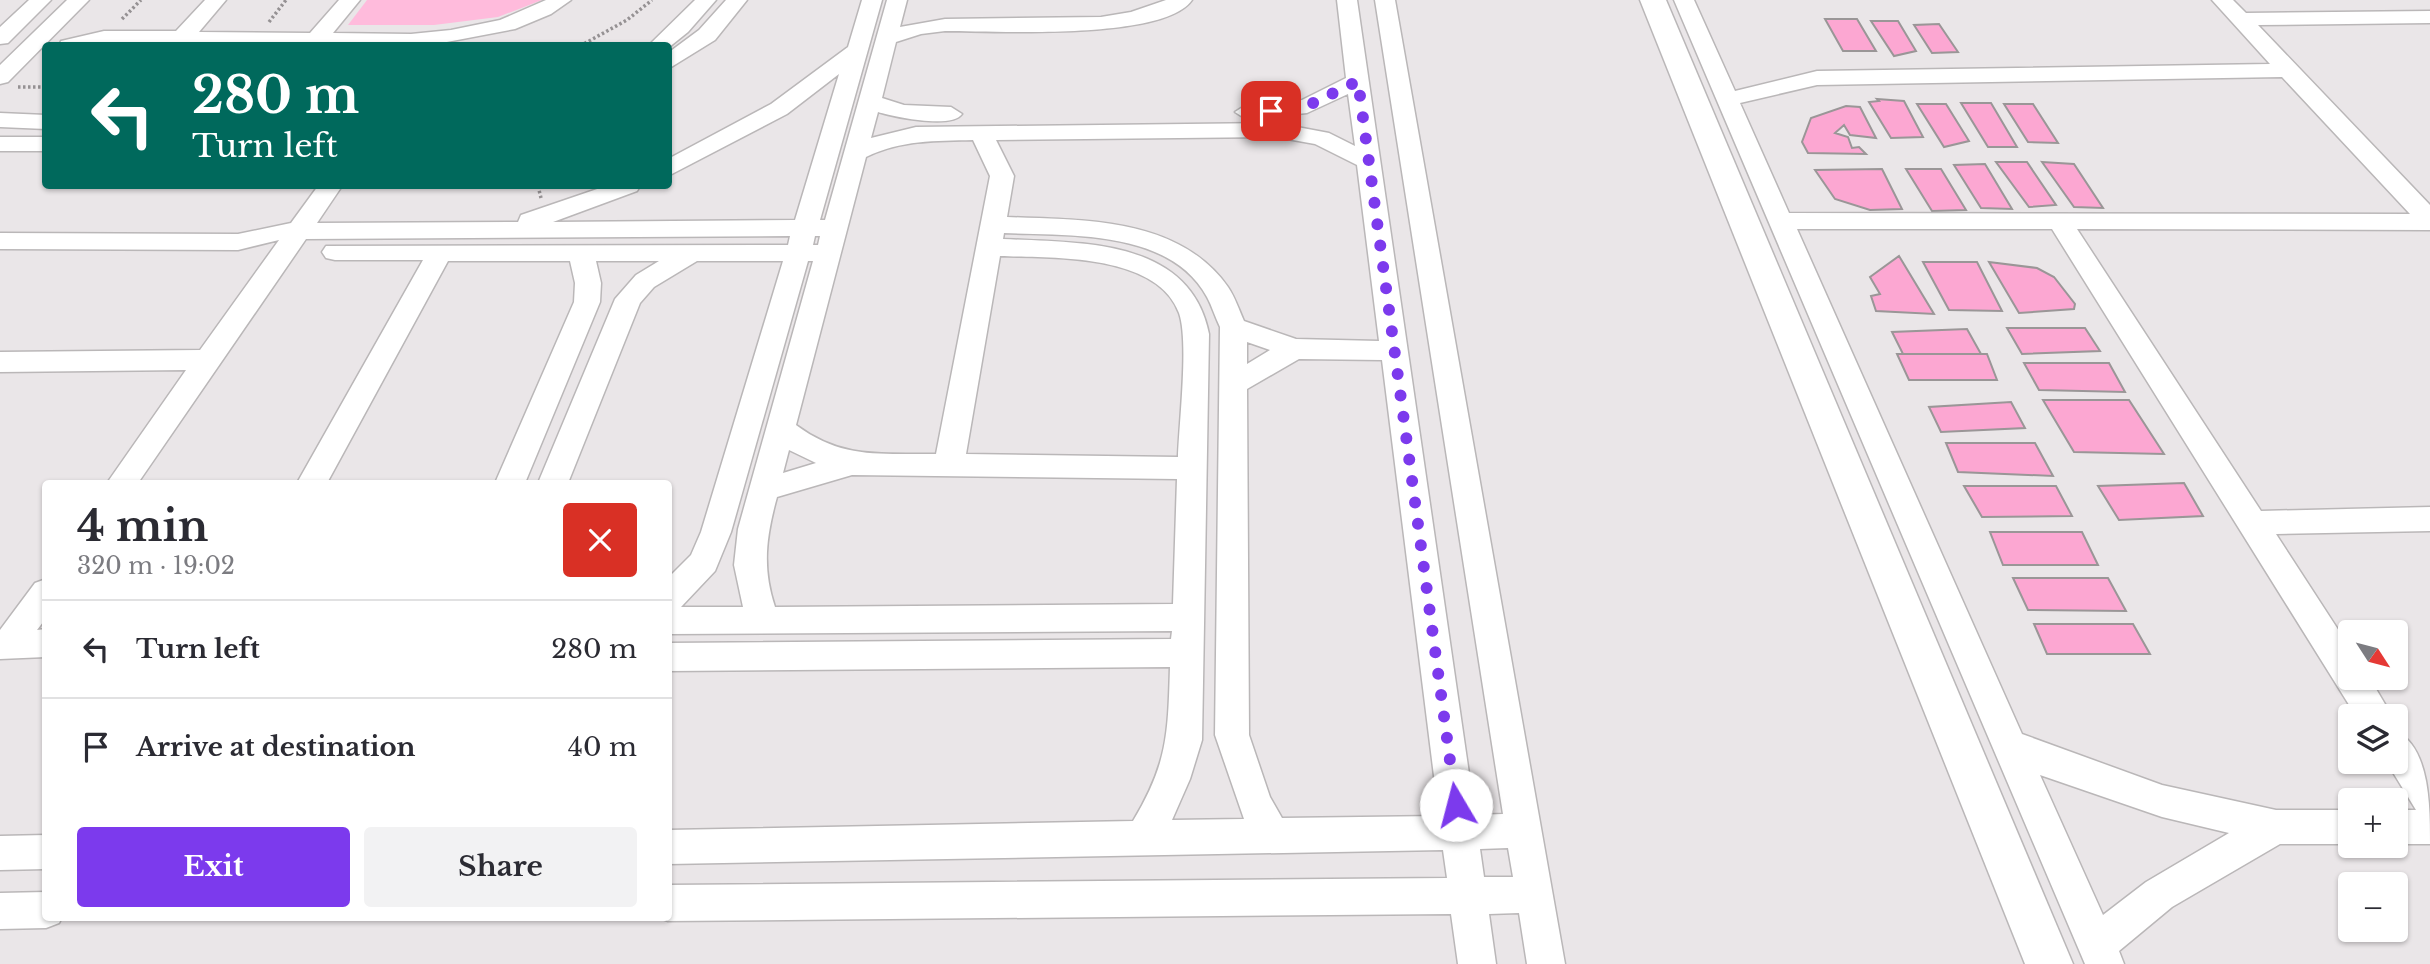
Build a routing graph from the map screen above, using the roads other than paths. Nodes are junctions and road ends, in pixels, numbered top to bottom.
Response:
1 (41, 0) edge
2 (79, 0) edge
3 (216, 0) edge
4 (350, 0) edge
5 (561, 0) edge
6 (706, 0) edge
7 (737, 0) edge
8 (872, 0) edge
9 (897, 0) edge
10 (907, 0) edge
11 (1146, 0) edge
12 (1182, 0) edge
13 (1348, 0) edge
14 (1385, 0) edge
15 (1653, 0) edge
16 (1684, 0) edge
17 (2222, 0) edge
18 (1018, 5) edge
19 (2430, 17) edge
20 (947, 18) junction
21 (60, 19) junction
22 (2242, 19) junction
23 (104, 37) junction
24 (0, 38) edge
25 (182, 38) junction
26 (885, 38) junction
27 (85, 42) edge
28 (313, 42) edge
29 (663, 42) edge
30 (857, 50) junction
31 (42, 53) edge
32 (18, 60) junction
33 (672, 60) edge
34 (2286, 70) junction
35 (0, 77) edge
36 (1358, 81) junction
37 (1727, 100) junction
38 (871, 102) junction
39 (0, 120) edge
40 (42, 122) edge
41 (939, 124) junction
42 (981, 132) junction
43 (1047, 132) junction
44 (42, 144) edge
45 (5, 145) edge
46 (856, 153) junction
47 (1370, 162) junction
48 (672, 167) edge
49 (1002, 176) junction
50 (328, 189) edge
51 (619, 189) edge
52 (1779, 221) junction
53 (2430, 221) edge
54 (2060, 223) junction
55 (500, 230) junction
56 (991, 235) junction
57 (801, 241) junction
58 (831, 241) junction
59 (291, 242) junction
60 (2, 243) edge
61 (440, 251) junction
62 (579, 253) junction
63 (692, 253) junction
64 (1233, 327) junction
65 (1294, 349) junction
66 (1394, 351) junction
67 (207, 360) junction
68 (0, 362) edge
69 (1233, 384) junction
70 (780, 428) junction
71 (524, 449) junction
72 (567, 449) junction
73 (852, 464) junction
74 (949, 465) junction
75 (1192, 468) junction
76 (124, 480) edge
77 (314, 480) edge
78 (511, 480) edge
79 (554, 480) edge
80 (763, 490) junction
81 (2430, 519) edge
82 (2252, 523) junction
83 (672, 596) edge
84 (42, 597) edge
85 (1187, 617) junction
86 (764, 620) junction
87 (672, 621) edge
88 (42, 643) edge
89 (4, 645) edge
90 (1186, 653) junction
91 (672, 657) edge
92 (2338, 657) edge
93 (2010, 745) junction
94 (2408, 766) edge
95 (2430, 801) edge
96 (2338, 827) edge
97 (2408, 827) edge
98 (2430, 827) edge
99 (2276, 828) junction
100 (1523, 831) junction
101 (1459, 832) junction
102 (1272, 836) junction
103 (1143, 839) junction
104 (672, 847) edge
105 (42, 852) edge
106 (0, 853) edge
107 (1467, 895) junction
108 (1534, 895) junction
109 (672, 903) edge
110 (42, 910) edge
111 (0, 911) edge
112 (2101, 955) edge
113 (1477, 964) edge
114 (1546, 964) edge
115 (2049, 964) edge

1 - 24 street
2 - 21 street
3 - 25 street
4 - 28 street
5 - 28 street
6 - 29 street
7 - 33 street
8 - 30 street
9 - 26 street
10 - 20 street
11 - 18 street
12 - 20 street
13 - 36 street
14 - 100 street
15 - 115 street
16 - 37 street
17 - 22 street
18 - 20 street
19 - 22 street
20 - 26 street
21 - 23 street
21 - 32 street
22 - 34 street
23 - 25 street
23 - 27 street
25 - 28 street
26 - 38 street
30 - 48 street
30 - 57 street
31 - 32 street
32 - 35 street
34 - 37 street
34 - 53 street
36 - 41 street
36 - 47 street
37 - 52 street
38 - 41 street
38 - 46 street
39 - 40 street
41 - 42 street
41 - 46 street
42 - 43 street
42 - 49 street
43 - 47 street
43 - 49 street
44 - 45 street
46 - 58 street
47 - 66 street
49 - 56 street
50 - 59 street
51 - 55 street
52 - 54 street
52 - 93 street
53 - 54 street
54 - 82 street
55 - 57 street
55 - 59 street
56 - 64 street
56 - 74 street
56 - 75 street
57 - 58 street
57 - 63 street
57 - 83 street
58 - 70 street
59 - 60 street
59 - 61 street
59 - 67 street
61 - 62 street
61 - 77 street
62 - 63 street
62 - 71 street
63 - 72 street
64 - 65 street
64 - 69 street
65 - 66 street
65 - 69 street
66 - 101 street
67 - 68 street
67 - 76 street
69 - 102 street
70 - 73 street
70 - 80 street
71 - 72 street
71 - 78 street
72 - 79 street
73 - 74 street
73 - 80 street
74 - 75 street
75 - 85 street
80 - 86 street
81 - 82 street
82 - 92 street
84 - 89 street
85 - 86 street
85 - 90 street
86 - 87 street
88 - 89 street
90 - 91 street
90 - 103 street
93 - 99 street
93 - 112 street
94 - 95 street
96 - 99 street
97 - 98 street
99 - 112 street
100 - 101 street
100 - 108 street
101 - 102 street
101 - 107 street
102 - 103 street
103 - 104 street
105 - 106 street
107 - 108 street
107 - 109 street
107 - 113 street
108 - 114 street
110 - 111 street

